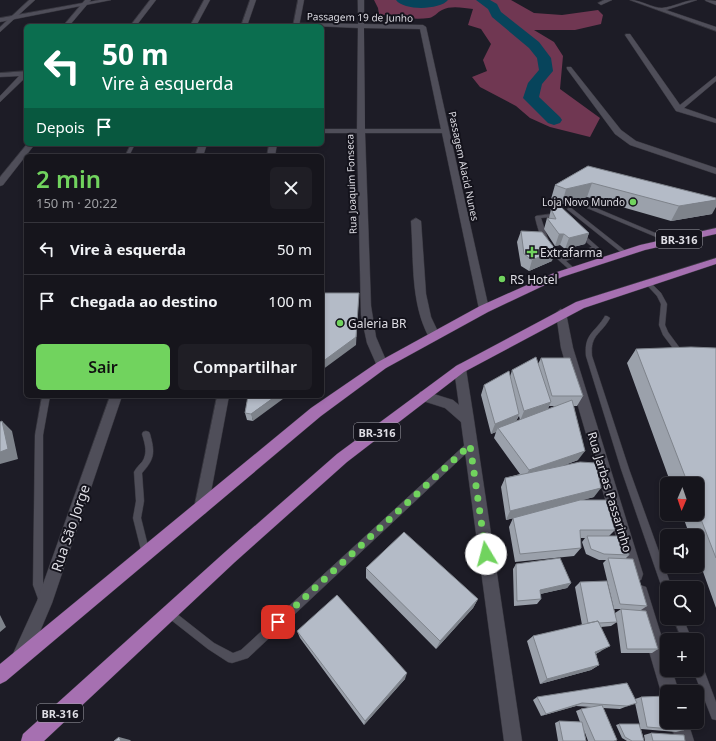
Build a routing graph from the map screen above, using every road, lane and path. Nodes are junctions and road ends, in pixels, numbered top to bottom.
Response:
1 (32, 0) edge
2 (88, 0) edge
3 (108, 0) edge
4 (153, 0) edge
5 (207, 0) edge
6 (253, 0) edge
7 (301, 0) edge
8 (361, 0) edge
9 (609, 0) edge
10 (633, 0) edge
11 (694, 0) edge
12 (708, 0) edge
13 (601, 3) dead end
14 (716, 3) edge
15 (83, 6) junction
16 (660, 10) junction
17 (12, 19) junction
18 (0, 20) edge
19 (68, 24) edge
20 (135, 24) edge
21 (194, 24) edge
22 (245, 24) edge
23 (296, 24) edge
24 (324, 26) edge
25 (360, 26) junction
26 (423, 27) joint
27 (716, 29) edge
28 (0, 30) edge
29 (628, 35) dead end
30 (569, 68) dead end
31 (24, 74) edge
32 (0, 75) edge
33 (24, 75) edge
34 (715, 80) edge
35 (0, 100) edge
36 (679, 109) junction
37 (716, 121) edge
38 (361, 130) junction
39 (324, 131) edge
40 (446, 131) junction
41 (29, 146) edge
42 (716, 171) edge
43 (0, 183) edge
44 (589, 207) dead end
45 (570, 209) dead end
46 (563, 219) edge
47 (416, 221) dead end
48 (574, 229) edge
49 (716, 231) edge
50 (670, 241) junction
51 (624, 253) junction
52 (562, 260) junction
53 (716, 261) edge
54 (573, 270) junction
55 (647, 282) junction
56 (484, 309) junction
57 (561, 313) junction
58 (607, 318) dead end
59 (434, 336) junction
60 (680, 353) edge
61 (382, 365) junction
62 (460, 369) junction
63 (424, 396) junction
64 (46, 398) edge
65 (115, 398) edge
66 (223, 398) edge
67 (468, 420) junction
68 (146, 434) dead end
69 (470, 445) junction
70 (201, 508) junction
71 (146, 554) junction
72 (665, 581) edge
73 (44, 603) junction
74 (169, 613) junction
75 (20, 658) junction
76 (0, 675) edge
77 (701, 677) edge
78 (668, 685) edge
79 (716, 715) edge
80 (681, 729) edge
81 (30, 741) edge
82 (512, 741) edge
83 (685, 741) edge

1 - 17 street
2 - 15 street
3 - 15 street
4 - 20 street
5 - 21 street
6 - 22 street
7 - 23 street
8 - 25 street, Rua Joaquim Fonseca
9 - 13 street
10 - 16 street
11 - 16 street
12 - 14 street
15 - 17 street
15 - 19 street
16 - 27 street
17 - 18 street
17 - 28 street
24 - 25 street, Passagem 19 de Junho
25 - 26 street, Passagem 19 de Junho
25 - 38 street, Rua Joaquim Fonseca
26 - 40 street, Passagem Alacid Nunes
29 - 36 street
30 - 42 street
31 - 32 street
33 - 35 street
34 - 36 street
36 - 37 street
38 - 39 street
38 - 40 street
38 - 61 street, Rua Joaquim Fonseca
40 - 56 street, Passagem Alacid Nunes
41 - 43 street
44 - 50 lane
45 - 51 lane
46 - 52 lane
47 - 59 street
48 - 52 lane
49 - 50 highway, BR-316
50 - 51 highway, BR-316
51 - 54 highway, BR-316
52 - 54 lane
53 - 55 highway, BR-316
54 - 56 highway, BR-316
55 - 57 highway, BR-316
55 - 60 lane
56 - 59 highway, BR-316
57 - 62 highway, BR-316
57 - 78 street, Rua Jarbas Passarinho
58 - 72 lane
59 - 61 highway, BR-316
61 - 70 highway, BR-316
62 - 63 highway, BR-316
62 - 67 street
63 - 67 street
63 - 74 highway, BR-316
64 - 73 lane
65 - 73 street, Rua São Jorge
66 - 70 street
67 - 69 street
68 - 71 lane
69 - 74 lane
69 - 82 street
70 - 71 highway, BR-316
71 - 75 highway, BR-316
73 - 75 street, Rua São Jorge
74 - 81 highway, BR-316
75 - 76 highway, BR-316
77 - 79 lane
80 - 83 street

